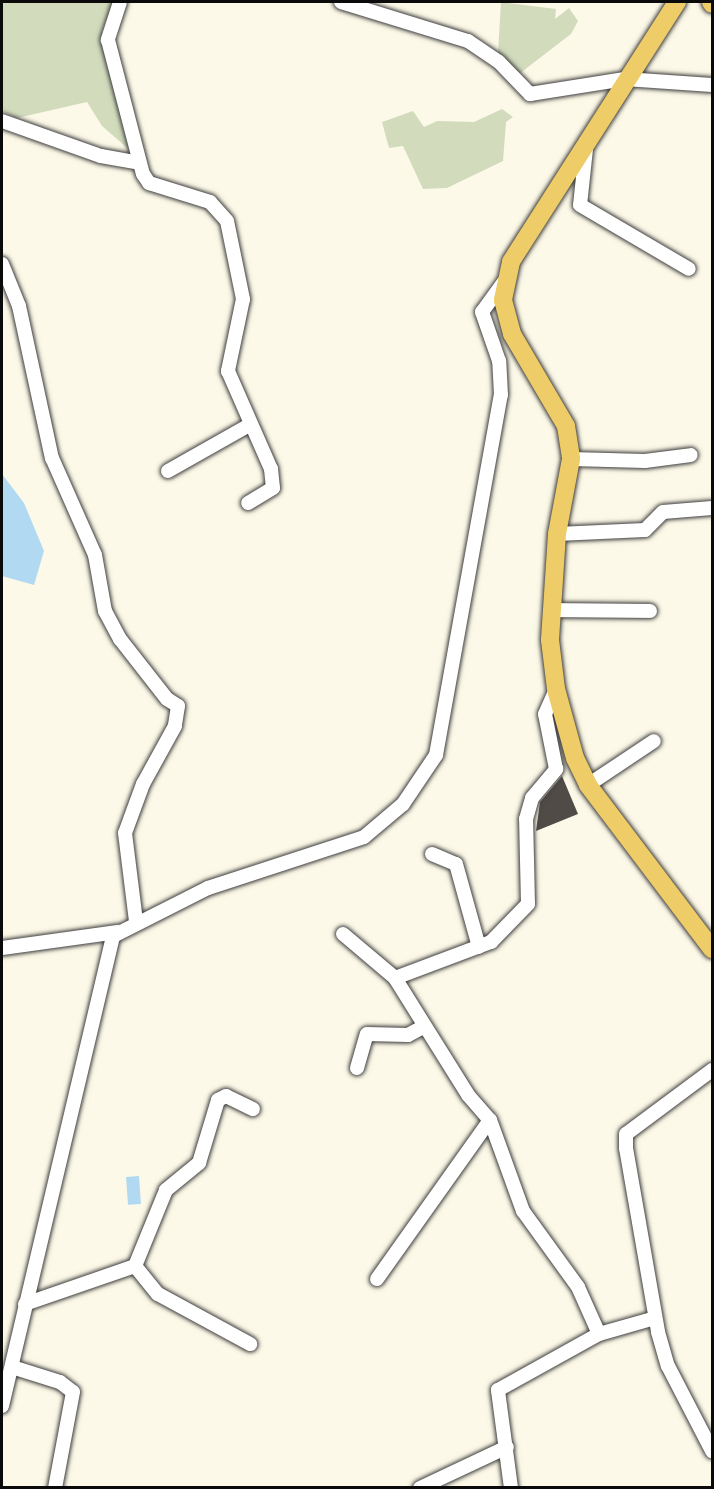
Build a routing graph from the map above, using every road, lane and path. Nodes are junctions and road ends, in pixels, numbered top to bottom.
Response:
1 (120, 2) edge
2 (341, 2) edge
3 (677, 2) edge
4 (625, 79) junction
5 (712, 85) edge
6 (2, 121) edge
7 (586, 145) junction
8 (139, 163) junction
9 (2, 264) edge
10 (689, 270) dead end
11 (504, 282) junction
12 (251, 424) junction
13 (691, 455) dead end
14 (571, 459) junction
15 (168, 471) dead end
16 (248, 504) dead end
17 (712, 508) edge
18 (557, 534) junction
19 (551, 610) junction
20 (650, 611) dead end
21 (556, 689) junction
22 (654, 741) dead end
23 (588, 785) junction
24 (432, 854) dead end
25 (136, 921) junction
26 (118, 932) junction
27 (343, 934) dead end
28 (479, 947) junction
29 (2, 948) edge
30 (712, 949) edge
31 (395, 978) junction
32 (423, 1027) junction
33 (357, 1068) dead end
34 (712, 1070) edge
35 (253, 1109) dead end
36 (490, 1120) junction
37 (135, 1266) junction
38 (377, 1279) dead end
39 (24, 1304) junction
40 (656, 1318) junction
41 (599, 1334) junction
42 (250, 1344) dead end
43 (12, 1366) junction
44 (2, 1406) edge
45 (507, 1447) junction
46 (712, 1451) edge
47 (55, 1488) edge
48 (420, 1488) edge
49 (510, 1488) edge

1 - 8 street
2 - 4 street
3 - 4 main road
4 - 5 street
4 - 7 main road
6 - 8 street
7 - 10 street
7 - 11 main road
8 - 12 street
9 - 25 street
11 - 14 main road
11 - 25 street
12 - 15 street
12 - 16 street
13 - 14 street
14 - 18 main road
17 - 18 street
18 - 19 main road
19 - 20 street
19 - 21 main road
21 - 23 main road
21 - 28 street
22 - 23 street
23 - 30 main road
24 - 28 street
25 - 26 street
26 - 29 street
26 - 39 street
27 - 31 street
28 - 31 street
31 - 32 street
32 - 33 street
32 - 36 street
34 - 40 street
35 - 37 street
36 - 38 street
36 - 41 street
37 - 39 street
37 - 42 street
39 - 43 street
40 - 41 street
40 - 46 street
41 - 45 street
43 - 44 street
43 - 47 street
45 - 48 street
45 - 49 street

